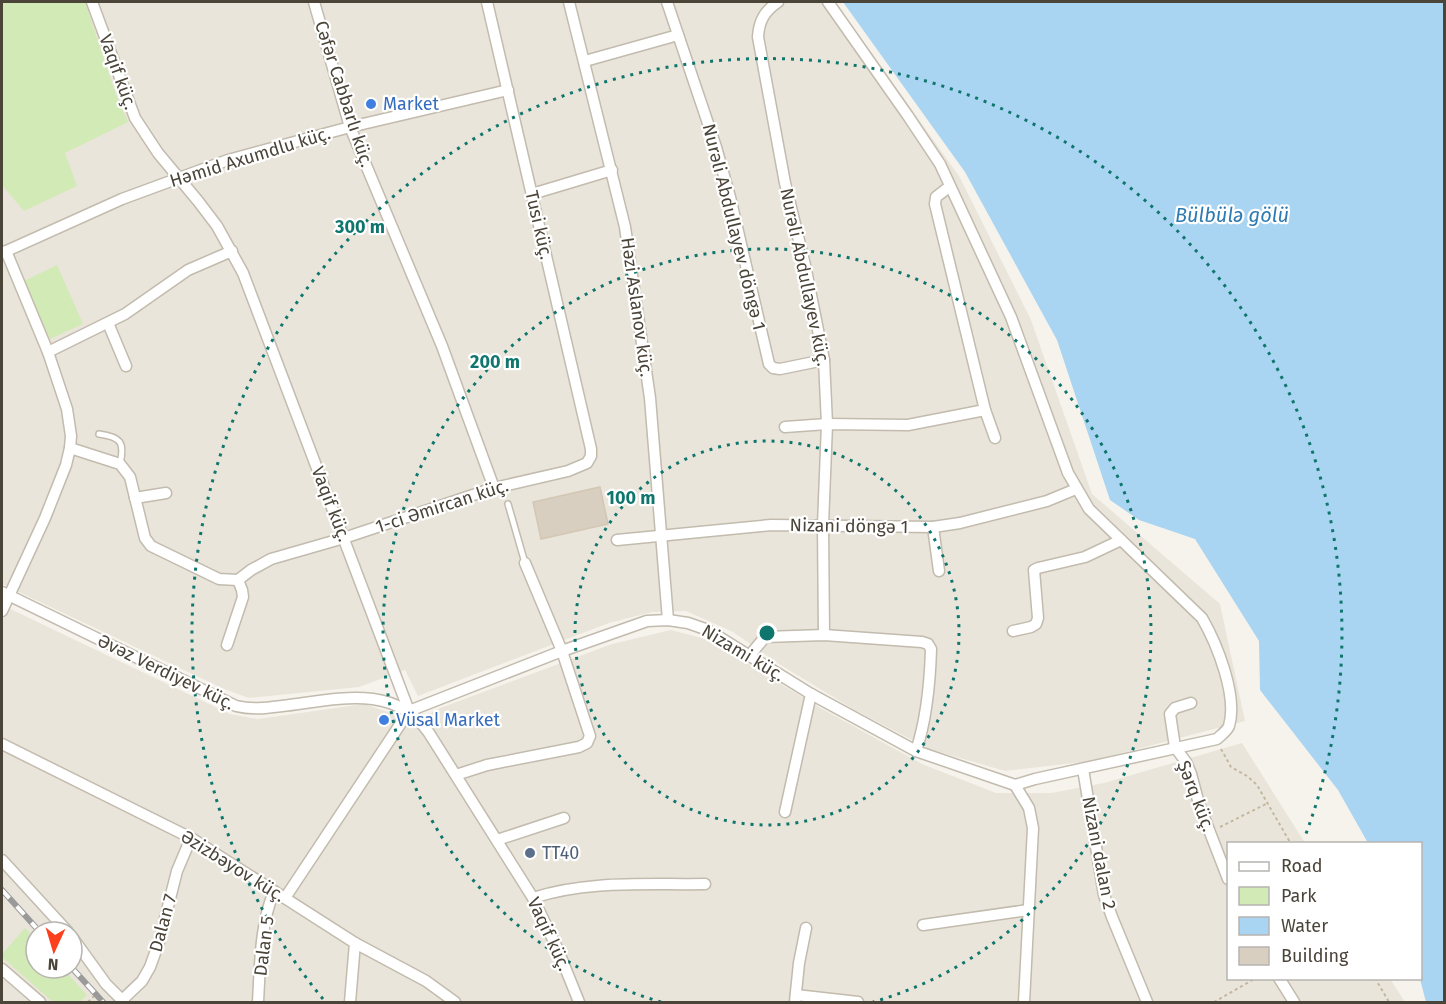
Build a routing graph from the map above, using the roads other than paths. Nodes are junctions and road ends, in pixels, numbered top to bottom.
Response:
1 (92, 2) edge
2 (314, 2) edge
3 (487, 2) edge
4 (569, 2) edge
5 (667, 2) edge
6 (778, 2) edge
7 (828, 2) edge
8 (678, 35) junction
9 (585, 61) junction
10 (508, 90) junction
11 (350, 127) junction
12 (612, 170) junction
13 (178, 177) junction
14 (949, 187) junction
15 (532, 194) junction
16 (232, 251) junction
17 (4, 252) edge
18 (108, 323) junction
19 (48, 352) junction
20 (824, 360) junction
21 (126, 366) dead end
22 (985, 410) junction
23 (827, 424) junction
24 (785, 428) dead end
25 (99, 434) dead end
26 (995, 438) dead end
27 (70, 448) junction
28 (591, 449) joint
29 (120, 464) junction
30 (494, 488) junction
31 (1076, 489) junction
32 (166, 493) dead end
33 (135, 498) junction
34 (508, 504) dead end
35 (823, 525) junction
36 (933, 527) junction
37 (662, 537) junction
38 (344, 538) junction
39 (617, 540) dead end
40 (1121, 540) junction
41 (525, 563) joint
42 (939, 571) dead end
43 (238, 580) junction
44 (5, 594) edge
45 (2, 611) edge
46 (668, 620) junction
47 (1013, 630) dead end
48 (824, 635) junction
49 (227, 645) dead end
50 (562, 651) junction
51 (750, 655) junction
52 (811, 694) junction
53 (1191, 703) dead end
54 (409, 711) junction
55 (2, 744) edge
56 (1175, 747) junction
57 (916, 751) junction
58 (1083, 769) junction
59 (456, 775) junction
60 (1015, 785) junction
61 (785, 812) dead end
62 (564, 818) dead end
63 (191, 838) junction
64 (497, 840) junction
65 (2, 860) edge
66 (1227, 876) edge
67 (705, 884) dead end
68 (274, 892) junction
69 (285, 898) junction
70 (533, 898) junction
71 (1029, 910) junction
72 (57, 920) edge
73 (923, 925) dead end
74 (806, 928) dead end
75 (355, 943) junction
76 (84, 954) edge
77 (2, 969) edge
78 (1280, 980) edge
79 (796, 998) edge
80 (444, 999) edge
81 (123, 1001) edge
82 (40, 1002) edge
83 (258, 1002) edge
84 (350, 1002) edge
85 (454, 1002) edge
86 (579, 1002) edge
87 (858, 1002) edge
88 (1024, 1002) edge
89 (1147, 1002) edge
90 (1294, 1002) edge

1 - 13 street, Vaqif küç.
2 - 11 street, Cəfər Cabbarlı küç.
3 - 10 street, Tusi küç.
4 - 9 street, Həzi Aslanov küç.
5 - 8 street, Nurəli Abdullayev döngə 1
6 - 20 street, Nurəli Abdullayev küç.
7 - 14 street
8 - 9 street
8 - 20 street, Nurəli Abdullayev döngə 1
9 - 12 street, Həzi Aslanov küç.
10 - 11 street, Həmid Axumdlu küç.
10 - 15 street, Tusi küç.
11 - 13 street, Həmid Axumdlu küç.
11 - 30 street, Cəfər Cabbarlı küç.
12 - 15 street
12 - 37 street, Həzi Aslanov küç.
13 - 16 street, Vaqif küç.
13 - 17 street, Həmid Axumdlu küç.
14 - 22 street
14 - 31 street
15 - 28 street, Tusi küç.
16 - 18 street
16 - 38 street, Vaqif küç.
17 - 19 street
18 - 19 street
18 - 21 street
19 - 27 street
20 - 23 street, Nurəli Abdullayev küç.
22 - 23 street
22 - 26 street
23 - 24 street
23 - 35 street, Nurəli Abdullayev küç.
25 - 29 lane
27 - 29 street
27 - 44 street
28 - 30 street, 1-ci Əmircan küç.
29 - 33 street
30 - 38 street, 1-ci Əmircan küç.
31 - 36 street, Nizani döngə 1
31 - 40 street
32 - 33 street
33 - 43 street
34 - 41 lane
35 - 36 street, Nizani döngə 1
35 - 37 street, Nizani döngə 1
35 - 48 street, Nurəli Abdullayev küç.
36 - 42 street
37 - 39 street, Nizani döngə 1
37 - 46 street, Həzi Aslanov küç.
38 - 43 street, 1-ci Əmircan küç.
38 - 54 street, Vaqif küç.
40 - 47 street
40 - 56 street
41 - 50 street
43 - 49 street
44 - 45 street
44 - 54 street, Əvəz Verdiyev küç.
46 - 50 street, Nizami küç.
46 - 51 street, Nizami küç.
48 - 51 street
48 - 57 street
50 - 54 street, Nizami küç.
50 - 59 street
51 - 52 street, Nizami küç.
52 - 57 street, Nizami küç.
52 - 61 street
53 - 56 street
54 - 59 street, Vaqif küç.
54 - 69 street
55 - 63 street, Əzizbəyov küç.
56 - 58 street
56 - 66 street, Şərq küç.
57 - 60 street, Nizami küç.
58 - 60 street
58 - 89 street, Nizani dalan 2
59 - 64 street, Vaqif küç.
60 - 71 street
62 - 64 street
63 - 68 street, Əzizbəyov küç.
63 - 81 street, Dalan 7
64 - 70 street, Vaqif küç.
65 - 72 street
67 - 70 street
68 - 69 street, Əzizbəyov küç.
68 - 83 street, Dalan 5
69 - 75 street, Əzizbəyov küç.
70 - 86 street, Vaqif küç.
71 - 73 street
71 - 88 street
74 - 79 street
75 - 80 street, Əzizbəyov küç.
75 - 84 street
76 - 81 street
77 - 82 street
78 - 90 street
79 - 87 street
80 - 85 street, Əzizbəyov küç.

